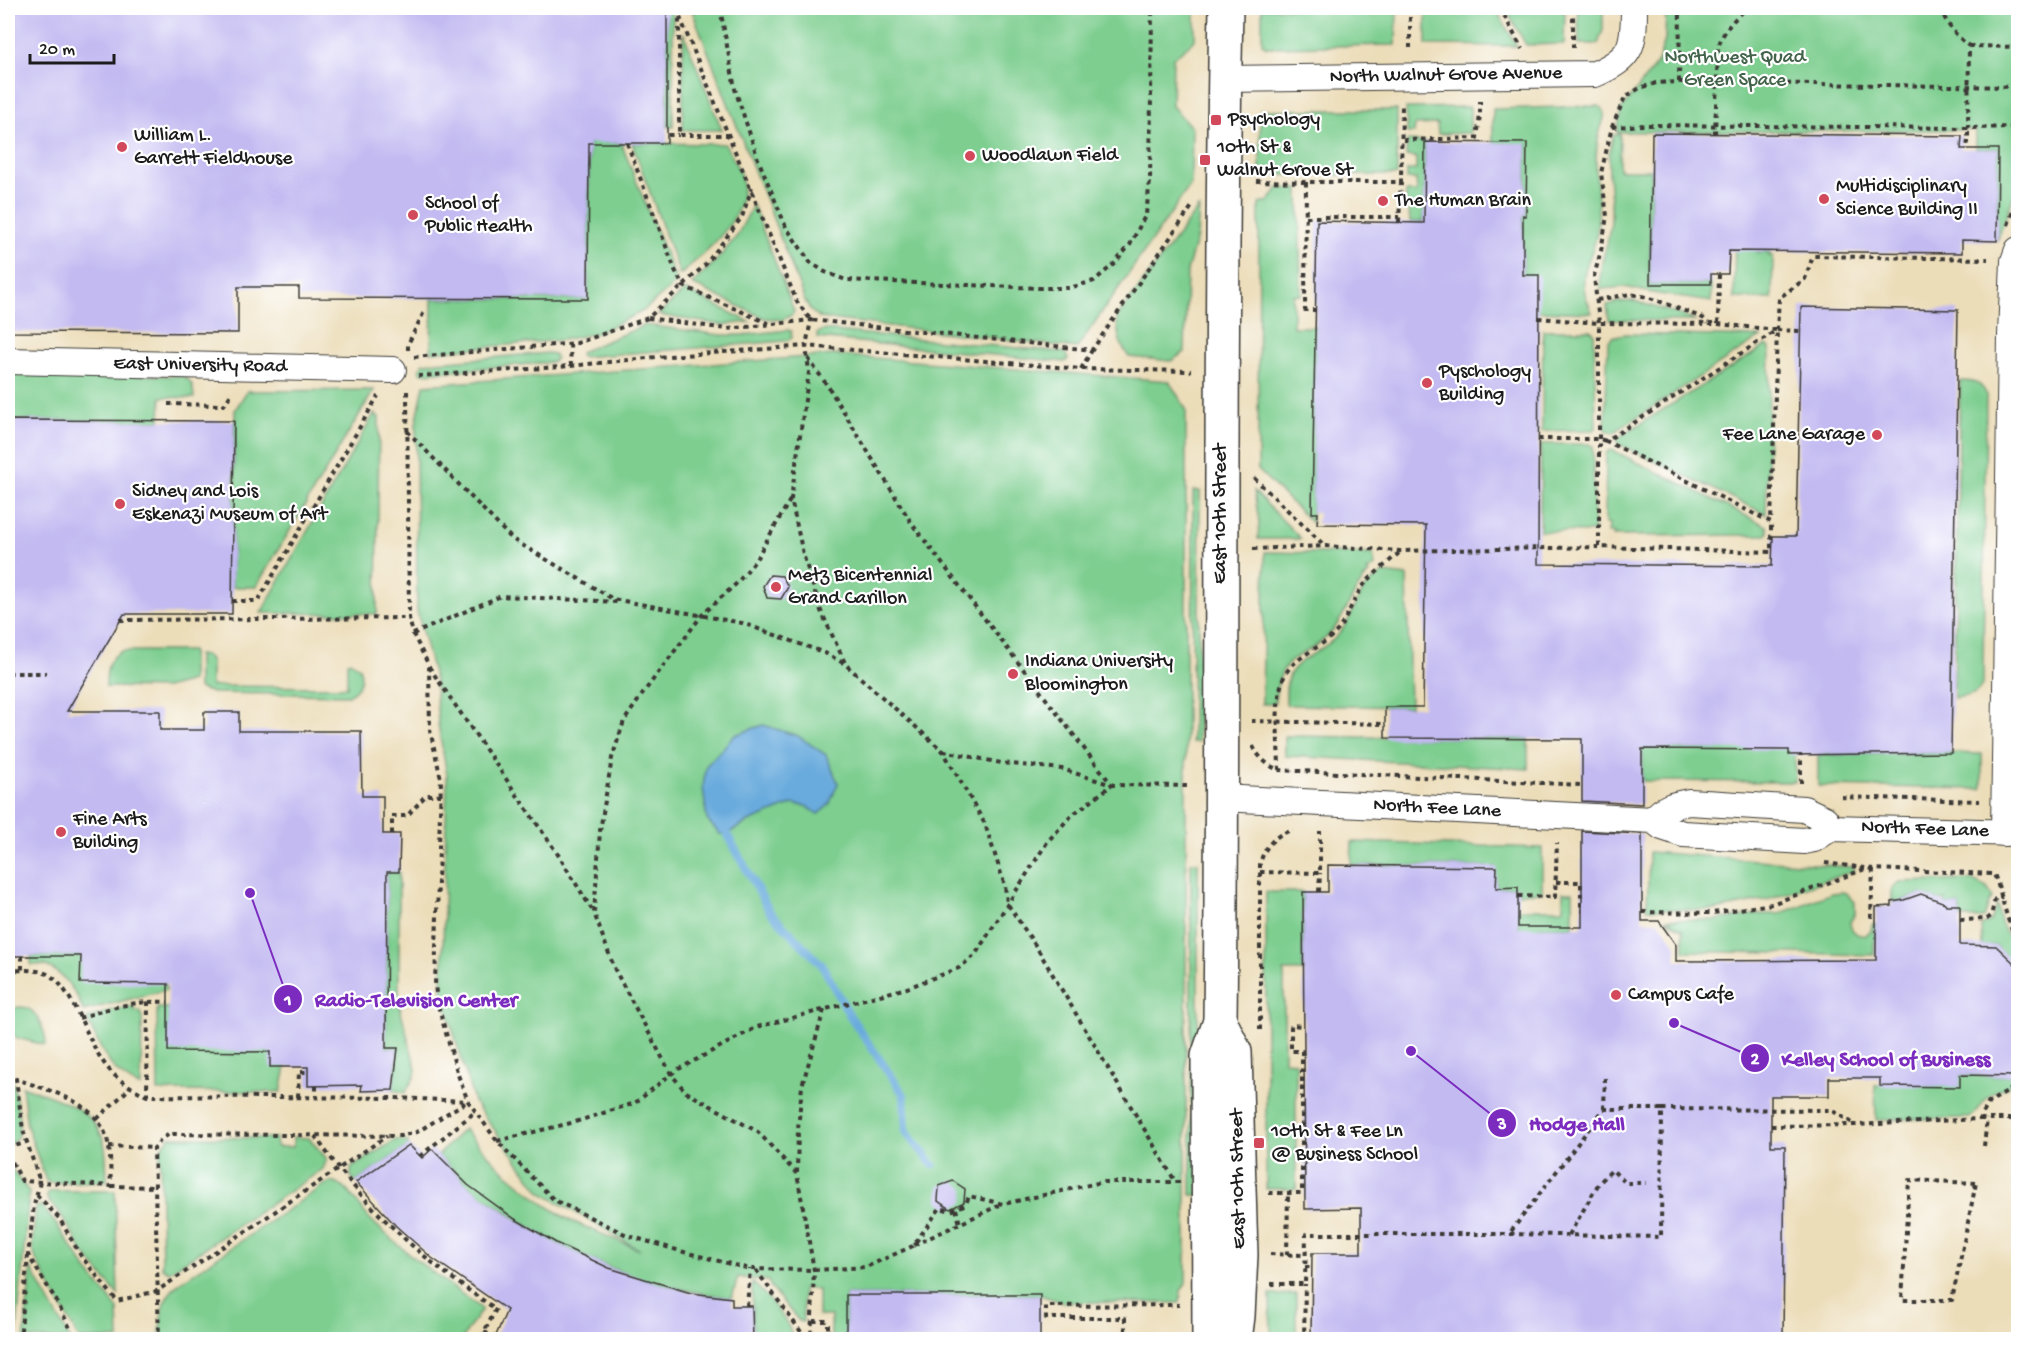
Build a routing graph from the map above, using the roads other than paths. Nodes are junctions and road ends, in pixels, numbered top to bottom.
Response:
1 (1226, 8) edge
2 (1634, 14) edge
3 (1224, 79) junction
4 (2007, 245) edge
5 (8, 361) edge
6 (403, 378) road end
7 (1222, 798) junction
8 (2012, 833) edge
9 (1220, 1021) junction
10 (1209, 1340) edge
11 (1235, 1340) edge

1 - 3 street, East 10th Street
2 - 3 street, North Walnut Grove Avenue
3 - 7 street, East 10th Street
4 - 8 street
5 - 6 street, East University Road
7 - 8 street, North Fee Lane
7 - 9 street, East 10th Street
9 - 10 street, East 10th Street
9 - 11 street, East 10th Street

